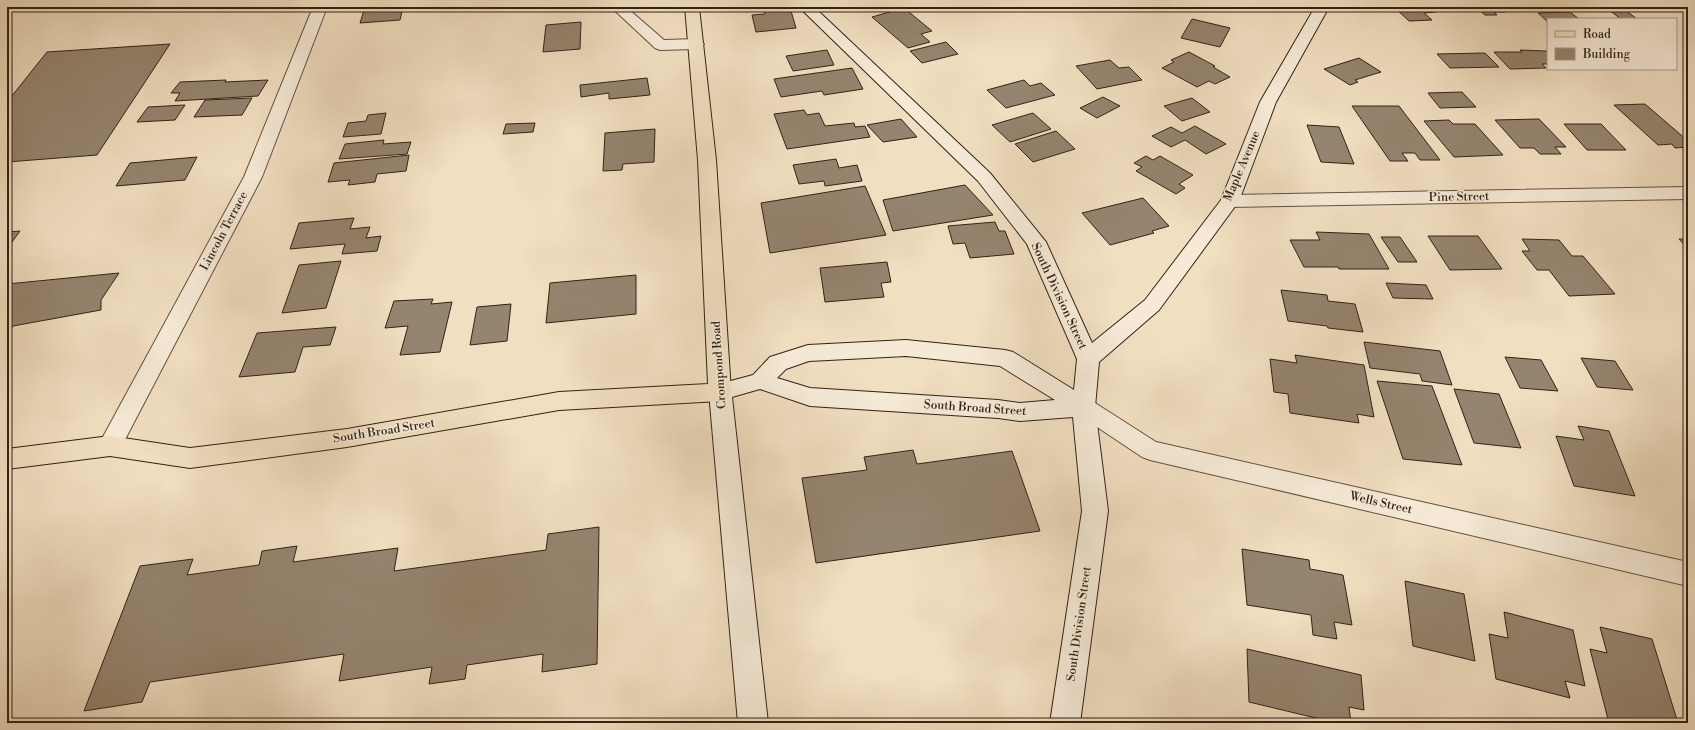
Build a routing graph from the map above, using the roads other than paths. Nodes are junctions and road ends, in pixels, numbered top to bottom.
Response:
1 (320, 7) edge
2 (618, 7) edge
3 (692, 7) edge
4 (806, 7) edge
5 (1322, 7) edge
6 (696, 44) junction
7 (1688, 193) edge
8 (1230, 201) junction
9 (1088, 359) junction
10 (760, 381) junction
11 (720, 392) junction
12 (1084, 407) junction
13 (110, 446) junction
14 (7, 459) edge
15 (1688, 574) edge
16 (753, 723) edge
17 (1066, 723) edge

1 - 13 street, Lincoln Terrace
2 - 6 street
3 - 6 main road, Crompond Road
4 - 9 street, South Division Street
5 - 8 street, Maple Avenue
6 - 11 main road, Crompond Road
7 - 8 street, Pine Street
8 - 9 street, Maple Avenue
9 - 12 street, South Division Street
10 - 11 street, South Broad Street
10 - 12 street, South Broad Street
10 - 12 street, South Broad Street
11 - 13 main road, South Broad Street
11 - 16 street, Crompond Road
12 - 15 street, Wells Street
12 - 17 street, South Division Street
13 - 14 main road, South Broad Street

